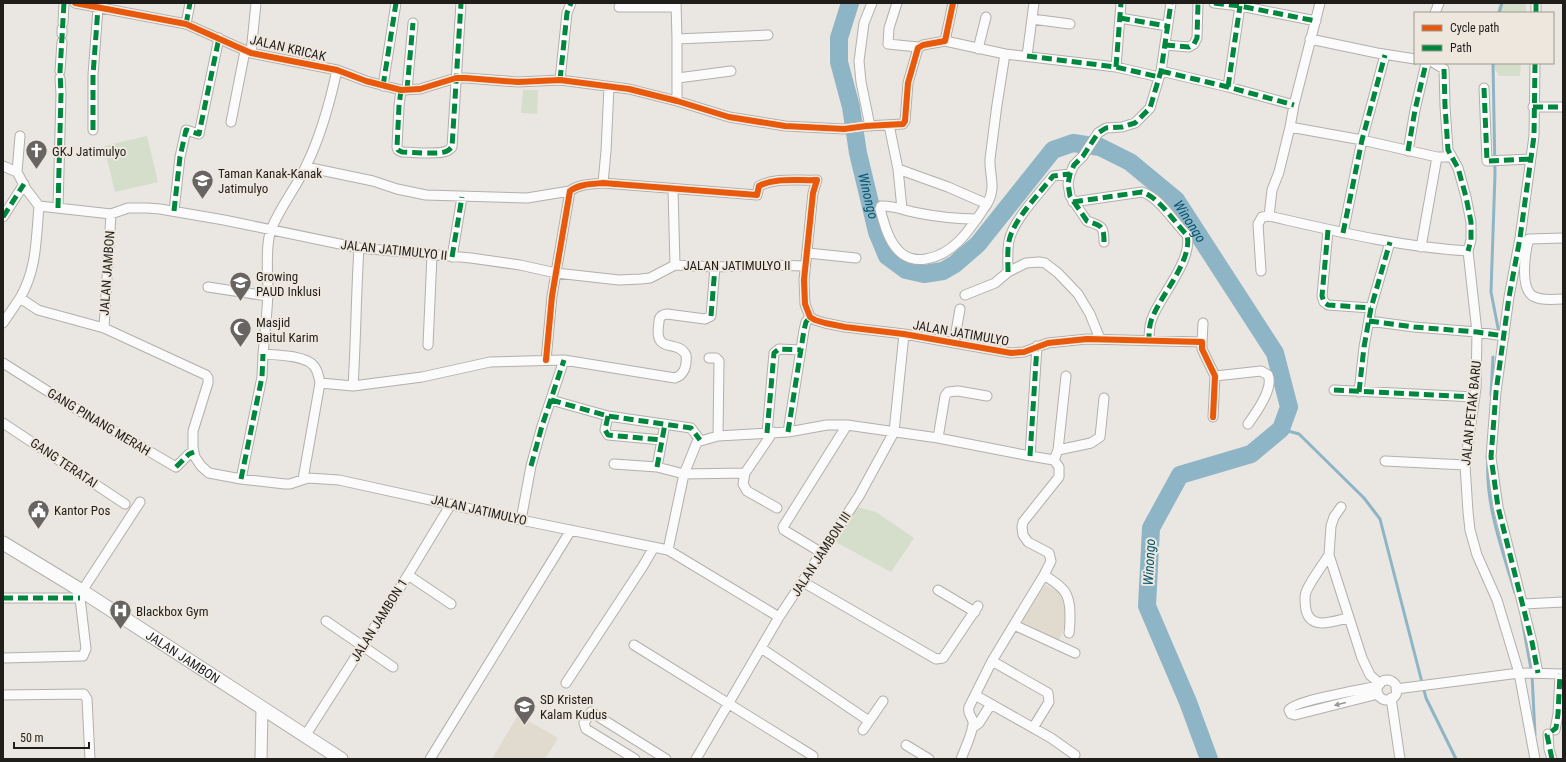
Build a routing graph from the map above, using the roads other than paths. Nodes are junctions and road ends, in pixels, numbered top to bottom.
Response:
1 (64, 3) edge
2 (74, 3) edge
3 (190, 3) edge
4 (256, 3) edge
5 (396, 3) edge
6 (461, 3) edge
7 (571, 3) edge
8 (872, 3) edge
9 (897, 3) edge
10 (953, 3) edge
11 (1034, 3) edge
12 (1121, 3) edge
13 (1171, 3) edge
14 (1198, 3) edge
15 (1214, 3) edge
16 (1320, 3) edge
17 (676, 5) edge
18 (1240, 6) junction
19 (98, 8) junction
20 (619, 8) dead end
21 (986, 17) dead end
22 (1120, 18) junction
23 (1032, 19) junction
24 (1316, 21) junction
25 (413, 23) dead end
26 (186, 24) junction
27 (1070, 24) dead end
28 (1167, 26) junction
29 (768, 35) dead end
30 (219, 38) junction
31 (1310, 38) junction
32 (678, 39) junction
33 (945, 41) junction
34 (1165, 45) junction
35 (918, 47) junction
36 (978, 49) junction
37 (248, 52) junction
38 (1005, 54) junction
39 (1386, 55) junction
40 (1028, 56) junction
41 (1414, 59) edge
42 (1426, 64) edge
43 (1436, 64) edge
44 (1535, 64) edge
45 (1116, 67) junction
46 (337, 70) junction
47 (731, 71) dead end
48 (1160, 74) junction
49 (456, 78) junction
50 (678, 78) junction
51 (560, 80) junction
52 (383, 86) junction
53 (609, 87) junction
54 (1228, 87) junction
55 (1484, 88) dead end
56 (404, 90) junction
57 (677, 101) junction
58 (1294, 105) junction
59 (1563, 107) edge
60 (1533, 108) junction
61 (231, 122) dead end
62 (889, 125) junction
63 (868, 126) junction
64 (1290, 127) junction
65 (93, 130) dead end
66 (20, 136) dead end
67 (1362, 140) junction
68 (1408, 151) junction
69 (1437, 157) junction
70 (1451, 157) junction
71 (1530, 159) junction
72 (3, 166) edge
73 (306, 167) junction
74 (898, 169) junction
75 (17, 172) junction
76 (1070, 174) junction
77 (603, 183) junction
78 (24, 184) junction
79 (673, 189) junction
80 (570, 191) junction
81 (462, 197) junction
82 (1073, 202) junction
83 (987, 204) junction
84 (39, 206) junction
85 (58, 208) junction
86 (902, 209) junction
87 (174, 211) junction
88 (111, 214) junction
89 (1268, 216) junction
90 (3, 217) edge
91 (977, 219) junction
92 (271, 230) junction
93 (1328, 230) junction
94 (1343, 233) junction
95 (1563, 238) edge
96 (1104, 242) dead end
97 (1390, 242) junction
98 (1421, 247) junction
99 (359, 248) junction
100 (1468, 251) junction
101 (808, 253) junction
102 (432, 255) junction
103 (452, 256) junction
104 (856, 258) dead end
105 (675, 265) junction
106 (805, 266) junction
107 (715, 267) junction
108 (1261, 271) dead end
109 (1008, 272) junction
110 (556, 273) junction
111 (208, 287) dead end
112 (965, 295) dead end
113 (268, 296) junction
114 (20, 298) junction
115 (1563, 299) edge
116 (1371, 308) junction
117 (960, 309) dead end
118 (810, 317) junction
119 (1369, 321) junction
120 (3, 323) edge
121 (1203, 323) dead end
122 (104, 328) junction
123 (1477, 332) junction
124 (904, 334) junction
125 (1504, 336) junction
126 (1100, 339) junction
127 (1149, 341) junction
128 (1202, 342) junction
129 (954, 343) junction
130 (428, 345) dead end
131 (1037, 346) junction
132 (802, 350) junction
133 (263, 354) junction
134 (709, 358) dead end
135 (546, 360) junction
136 (564, 360) junction
137 (3, 363) edge
138 (1066, 376) dead end
139 (1216, 376) junction
140 (320, 383) junction
141 (353, 386) junction
142 (1334, 390) dead end
143 (1360, 392) junction
144 (987, 396) dead end
145 (1475, 397) junction
146 (1104, 398) dead end
147 (551, 400) junction
148 (608, 416) junction
149 (1213, 417) dead end
150 (3, 422) edge
151 (665, 424) junction
152 (1248, 424) dead end
153 (847, 425) junction
154 (193, 431) joint
155 (788, 432) junction
156 (894, 432) junction
157 (770, 433) junction
158 (718, 436) junction
159 (938, 438) junction
160 (662, 440) junction
161 (700, 440) junction
162 (1058, 450) junction
163 (194, 452) junction
164 (1030, 456) junction
165 (1054, 460) junction
166 (1385, 461) dead end
167 (614, 464) dead end
168 (1465, 466) junction
169 (657, 467) junction
170 (745, 473) junction
171 (684, 474) junction
172 (241, 479) junction
173 (303, 479) junction
174 (125, 504) dead end
175 (451, 504) junction
176 (137, 505) dead end
177 (1341, 507) dead end
178 (777, 508) dead end
179 (522, 520) junction
180 (571, 530) junction
181 (3, 543) edge
182 (654, 547) junction
183 (668, 550) junction
184 (822, 553) junction
185 (1329, 555) junction
186 (408, 575) junction
187 (1044, 575) junction
188 (803, 582) junction
189 (938, 590) dead end
190 (81, 594) junction
191 (3, 598) edge
192 (1563, 602) edge
193 (451, 604) dead end
194 (1523, 604) junction
195 (779, 617) junction
196 (1348, 618) junction
197 (326, 621) dead end
198 (1014, 625) junction
199 (1069, 633) dead end
200 (634, 645) dead end
201 (362, 647) junction
202 (760, 648) junction
203 (1075, 653) dead end
204 (3, 658) edge
205 (992, 661) junction
206 (393, 667) dead end
207 (1528, 673) junction
208 (1561, 674) edge
209 (566, 683) dead end
210 (1379, 688) junction
211 (1396, 689) junction
212 (3, 695) edge
213 (974, 695) junction
214 (1392, 698) junction
215 (884, 701) dead end
216 (1304, 702) junction
217 (730, 703) junction
218 (991, 704) junction
219 (262, 708) junction
220 (1306, 713) junction
221 (869, 721) junction
222 (972, 728) junction
223 (1033, 728) junction
224 (863, 730) dead end
225 (306, 736) junction
226 (906, 745) dead end
227 (1075, 755) dead end
228 (813, 756) dead end
229 (699, 758) edge
230 (90, 759) edge
231 (261, 759) edge
232 (341, 759) edge
233 (430, 759) edge
234 (635, 759) edge
235 (666, 759) edge
236 (929, 759) edge
237 (961, 759) edge
238 (1400, 759) edge
239 (1535, 759) edge
240 (1552, 759) edge

1 - 85 street
2 - 19 street, JALAN KRICAK
3 - 26 street
4 - 37 street
5 - 52 street
6 - 49 street
7 - 51 street
8 - 63 street
9 - 35 street
10 - 33 street
11 - 23 street
12 - 22 street
13 - 28 street
14 - 34 street
15 - 18 street
16 - 24 street
17 - 20 street
17 - 32 street
18 - 24 street
18 - 54 street
19 - 26 street, JALAN KRICAK
19 - 65 street
21 - 36 street
22 - 28 street
22 - 45 street
23 - 27 street
23 - 40 street
24 - 31 street
25 - 56 street
26 - 30 street, JALAN KRICAK
28 - 34 street
29 - 32 street
30 - 37 street, JALAN KRICAK
30 - 87 street
31 - 39 street
31 - 58 street
32 - 50 street
33 - 35 street
33 - 36 street
34 - 48 street
35 - 62 street
36 - 38 street
37 - 46 street, JALAN KRICAK
37 - 61 street
38 - 40 street
38 - 83 street
39 - 41 street
39 - 67 street
40 - 45 street
42 - 68 street
43 - 70 street, JALAN PETAK BARU
44 - 60 street
45 - 48 street
46 - 52 street
46 - 73 street, JALAN KRICAK
47 - 50 street
48 - 54 street
48 - 76 street
49 - 51 street
49 - 56 street
49 - 56 street
50 - 57 street
51 - 53 street
52 - 56 street
53 - 57 street
53 - 77 street
54 - 58 street
55 - 71 street
57 - 63 street
58 - 64 street
59 - 60 street
60 - 71 street
62 - 63 street
62 - 74 street
64 - 67 street
64 - 89 street
66 - 75 street
67 - 68 street
67 - 94 street
68 - 69 street
69 - 70 street
69 - 98 street
70 - 100 street, JALAN PETAK BARU
71 - 125 street
72 - 75 street
73 - 81 street
73 - 92 street, JALAN KRICAK
74 - 83 street
74 - 86 street
75 - 78 street
76 - 82 street
76 - 109 street
77 - 79 street
77 - 80 street
78 - 84 street
78 - 90 street
79 - 101 street
79 - 105 street
80 - 81 street
80 - 110 street
81 - 103 street
82 - 96 street
82 - 127 street
83 - 91 street
84 - 85 street, JALAN JATIMULYO II
84 - 114 street
85 - 88 street, JALAN JATIMULYO II
86 - 91 street
86 - 91 street
87 - 88 street, JALAN JATIMULYO II
87 - 92 street, JALAN JATIMULYO II
88 - 122 street, JALAN JAMBON
89 - 93 street
89 - 108 street
92 - 99 street, JALAN JATIMULYO II
92 - 113 street, JALAN KRICAK
93 - 94 street
93 - 116 street
94 - 97 street
95 - 115 street
97 - 98 street
97 - 116 street
98 - 100 street
99 - 102 street, JALAN JATIMULYO II
99 - 141 street
100 - 123 street, JALAN PETAK BARU
101 - 104 street
101 - 106 street
102 - 103 street, JALAN JATIMULYO II
102 - 130 street
103 - 110 street, JALAN JATIMULYO II
105 - 107 street, JALAN JATIMULYO II
105 - 110 street, JALAN JATIMULYO II
106 - 107 street, JALAN JATIMULYO II
106 - 118 street
107 - 136 street
109 - 112 street
109 - 126 street
110 - 135 street
111 - 113 street
113 - 133 street, JALAN KRICAK
114 - 120 street
114 - 122 street
116 - 119 street
117 - 129 street
118 - 124 street, JALAN JATIMULYO
118 - 132 street
119 - 123 street
119 - 143 street
121 - 128 street
122 - 154 street, JALAN JAMBON
123 - 125 street
123 - 145 street, JALAN PETAK BARU
124 - 129 street, JALAN JATIMULYO
124 - 156 street, JALAN JAMBON III
125 - 194 street
126 - 127 street, JALAN JATIMULYO
126 - 131 street, JALAN JATIMULYO
127 - 128 street, JALAN JATIMULYO
128 - 139 street
129 - 131 street, JALAN JATIMULYO
131 - 164 street
132 - 155 street
132 - 157 street
133 - 140 street
133 - 172 street, JALAN KRICAK
134 - 158 street
135 - 136 street
135 - 141 street
136 - 147 street
137 - 163 street, GANG PINANG MERAH
138 - 162 street
139 - 149 street
139 - 152 street
140 - 141 street
140 - 173 street
142 - 143 street
143 - 145 street
144 - 159 street
145 - 168 street, JALAN PETAK BARU
146 - 162 street
147 - 148 street
147 - 179 street
148 - 151 street
148 - 160 street
150 - 174 street, GANG TERATAI
151 - 160 street
151 - 161 street
153 - 155 street
153 - 156 street
153 - 184 street
154 - 163 street, JALAN JATIMULYO
155 - 157 street
156 - 159 street
156 - 184 street, JALAN JAMBON III
157 - 158 street
157 - 170 street
158 - 161 street
159 - 164 street
160 - 169 street
161 - 171 street
162 - 165 street
163 - 172 street, JALAN JATIMULYO
164 - 165 street
165 - 187 street
166 - 168 street
167 - 169 street
168 - 207 street, JALAN PETAK BARU
169 - 171 street
170 - 171 street
170 - 178 street
171 - 183 street
172 - 173 street, JALAN JATIMULYO
173 - 175 street, JALAN JATIMULYO
175 - 179 street, JALAN JATIMULYO
175 - 186 street, JALAN JAMBON 1
176 - 190 street
177 - 185 street
179 - 180 street, JALAN JATIMULYO
180 - 182 street, JALAN JATIMULYO
180 - 233 street
181 - 190 main road, JALAN JAMBON
182 - 183 street, JALAN JATIMULYO
182 - 209 street
183 - 195 street, JALAN JATIMULYO
184 - 188 street, JALAN JAMBON III
185 - 196 street
185 - 196 street
186 - 193 street
186 - 201 street, JALAN JAMBON 1
187 - 198 street
187 - 199 street
188 - 189 street
188 - 195 street, JALAN JAMBON III
190 - 191 street
190 - 204 street
190 - 219 main road, JALAN JAMBON
192 - 194 street
194 - 207 street
195 - 202 street, JALAN JAMBON III
196 - 210 street
197 - 201 street
198 - 203 street
198 - 205 street
200 - 217 street
201 - 206 street
201 - 225 street, JALAN JAMBON 1
202 - 217 street, JALAN JAMBON III
202 - 221 street
205 - 213 street
205 - 223 street
207 - 208 street
207 - 211 street
207 - 239 street
208 - 240 street
210 - 211 street
210 - 214 street
210 - 216 street
210 -> 220 street
211 - 214 street
212 - 230 street
213 - 218 street
213 - 222 street
214 - 238 street
215 - 221 street
216 - 220 street
216 - 220 street
217 - 228 street
217 - 229 street, JALAN JAMBON III
218 - 222 street
218 - 223 street
219 - 225 main road, JALAN JAMBON
219 - 231 street
221 - 224 street
222 - 237 street
223 - 227 street
225 - 232 main road, JALAN JAMBON
226 - 236 street
234 - 235 street

